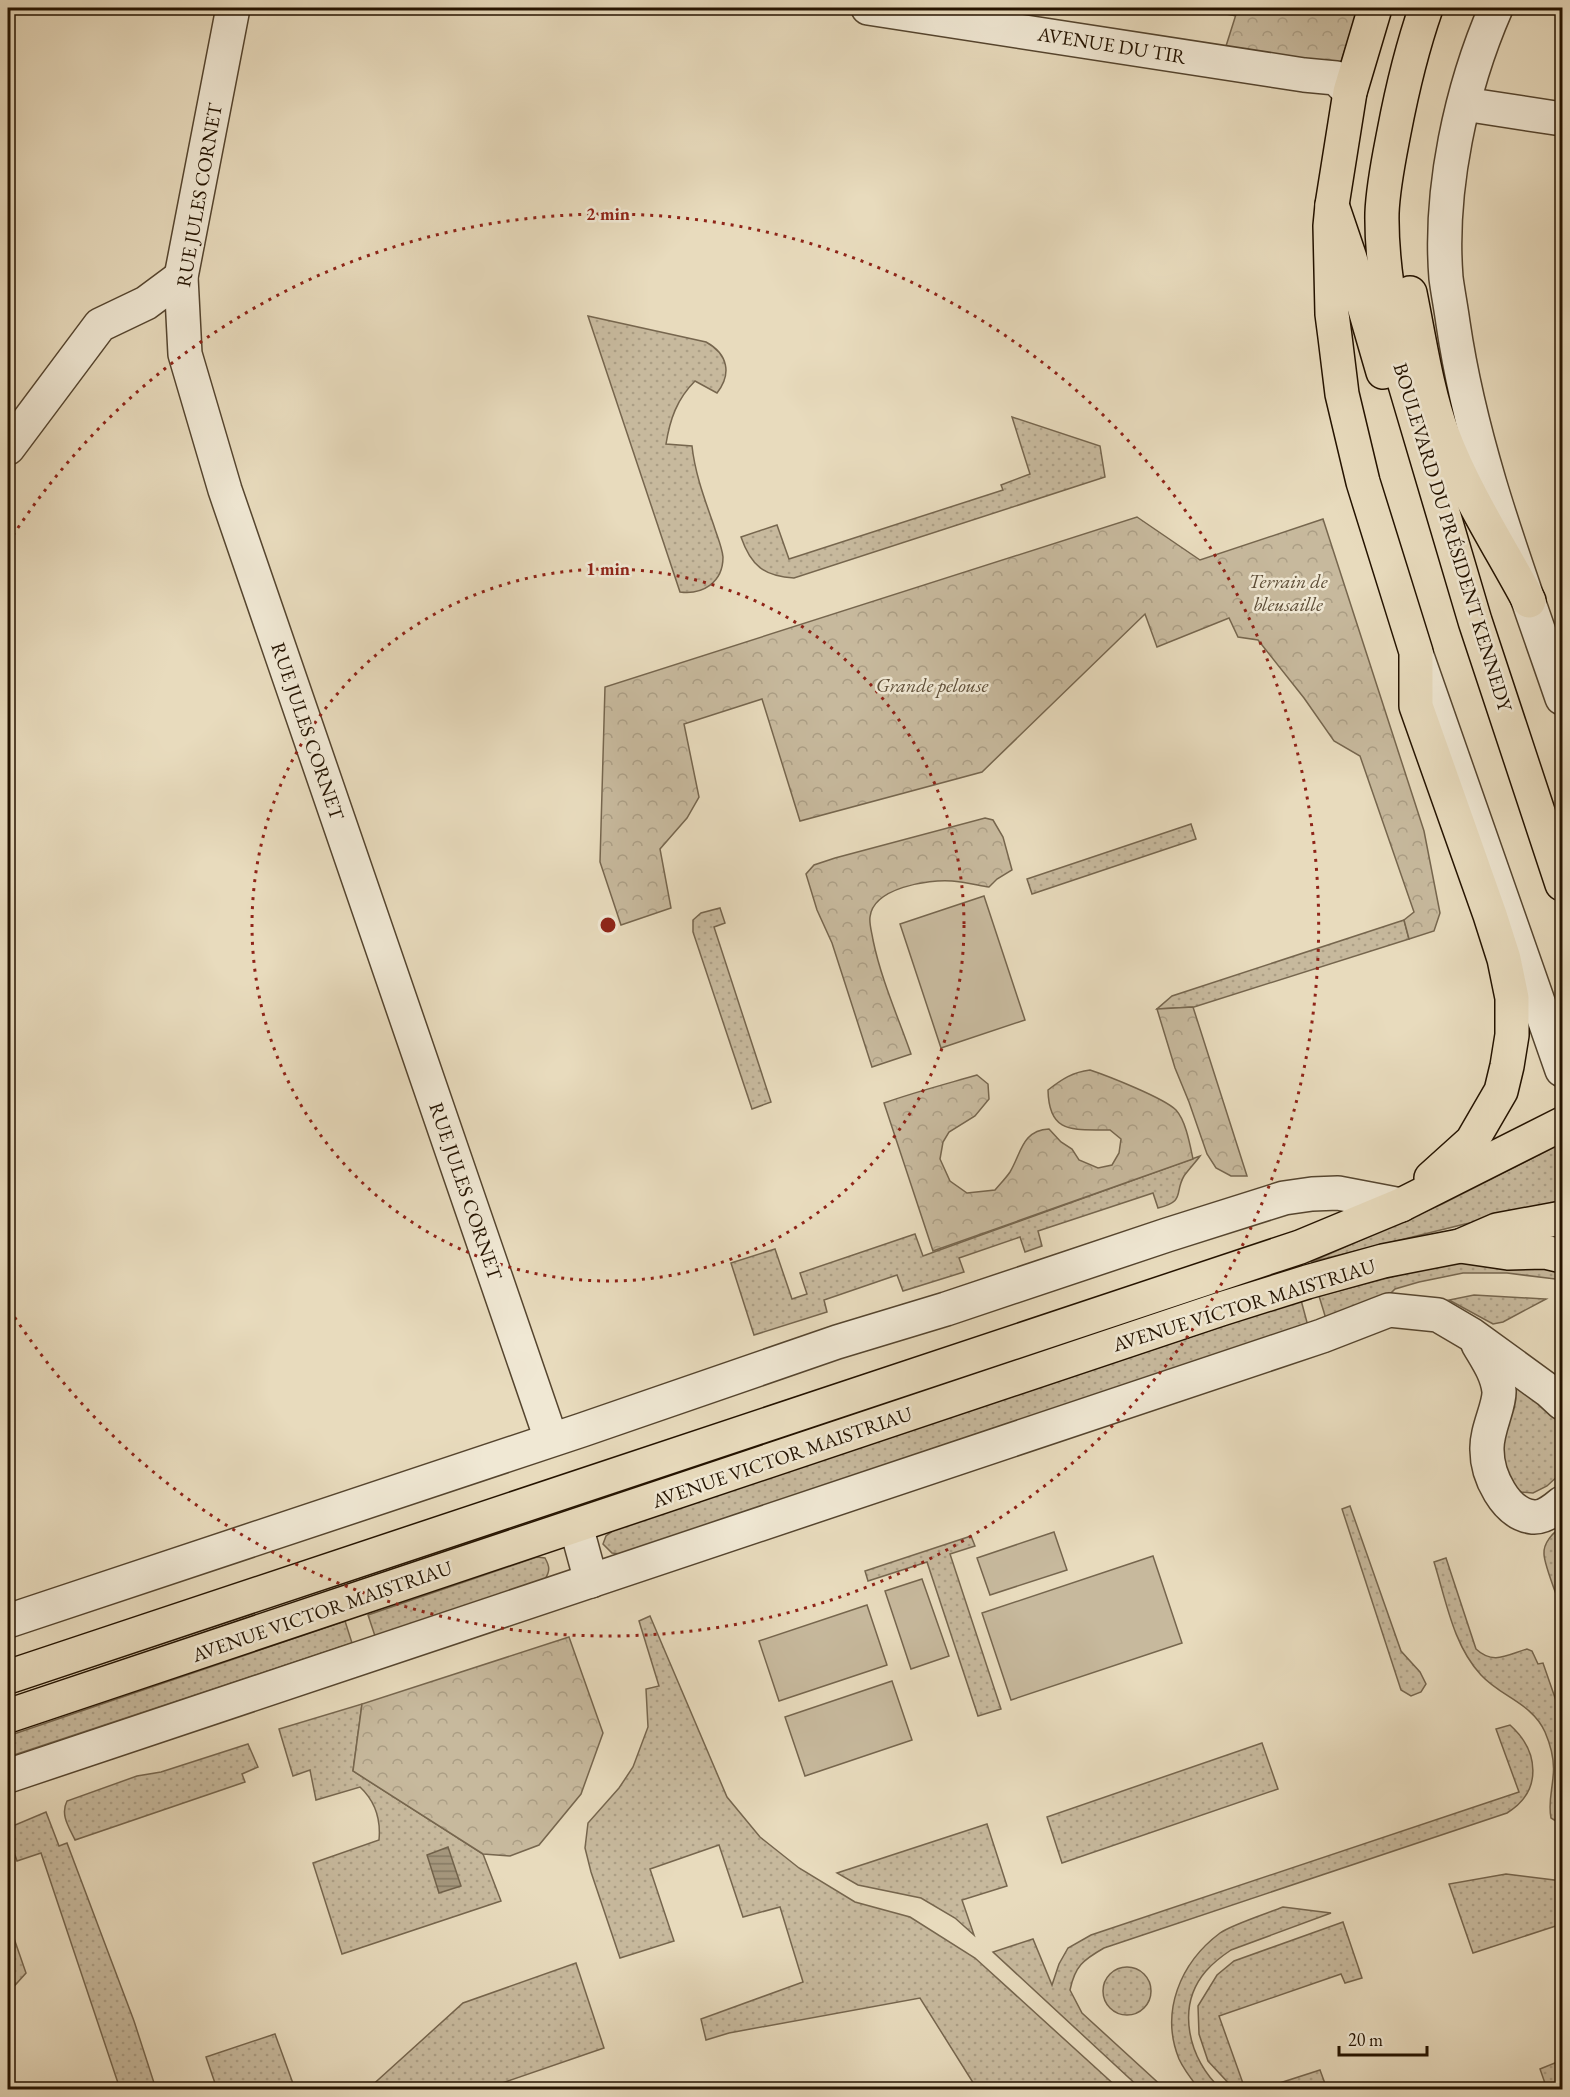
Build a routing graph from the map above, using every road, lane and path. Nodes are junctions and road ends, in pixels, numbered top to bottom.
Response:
1 (233, 8) edge
2 (868, 8) edge
3 (1375, 8) edge
4 (1426, 8) edge
5 (1496, 8) edge
6 (1402, 90) junction
7 (1350, 92) junction
8 (1464, 104) junction
9 (1563, 119) edge
10 (1332, 205) junction
11 (181, 277) junction
12 (8, 448) edge
13 (1529, 601) junction
14 (1475, 621) junction
15 (1416, 652) junction
16 (1563, 698) edge
17 (1563, 884) edge
18 (1561, 1065) edge
19 (1563, 1124) edge
20 (1401, 1205) junction
21 (1563, 1218) edge
22 (1460, 1246) junction
23 (1563, 1256) edge
24 (1472, 1335) junction
25 (1563, 1403) edge
26 (551, 1439) junction
27 (1563, 1503) edge
28 (576, 1526) junction
29 (591, 1581) junction
30 (8, 1621) edge
31 (8, 1677) edge
32 (8, 1716) edge
33 (8, 1776) edge

1 - 11 street, RUE JULES CORNET
2 - 7 street, AVENUE DU TIR
3 - 7 main road
4 - 6 main road, BOULEVARD DU PRÉSIDENT KENNEDY
5 - 8 street
6 - 13 main road
6 - 14 main road, BOULEVARD DU PRÉSIDENT KENNEDY
7 - 10 main road
8 - 9 street
8 - 13 street
10 - 14 main road
10 - 15 main road
11 - 12 street
11 - 26 street, RUE JULES CORNET
13 - 16 street
14 - 17 main road, BOULEVARD DU PRÉSIDENT KENNEDY
15 - 18 street
15 - 20 main road
19 - 20 main road, AVENUE VICTOR MAISTRIAU
20 - 26 street
20 - 31 main road, AVENUE VICTOR MAISTRIAU
21 - 22 main road, AVENUE VICTOR MAISTRIAU
22 - 23 main road
22 - 28 main road, AVENUE VICTOR MAISTRIAU
24 - 25 street
24 - 27 street
24 - 29 street
26 - 30 street
28 - 29 street
28 - 32 main road, AVENUE VICTOR MAISTRIAU
29 - 33 street

